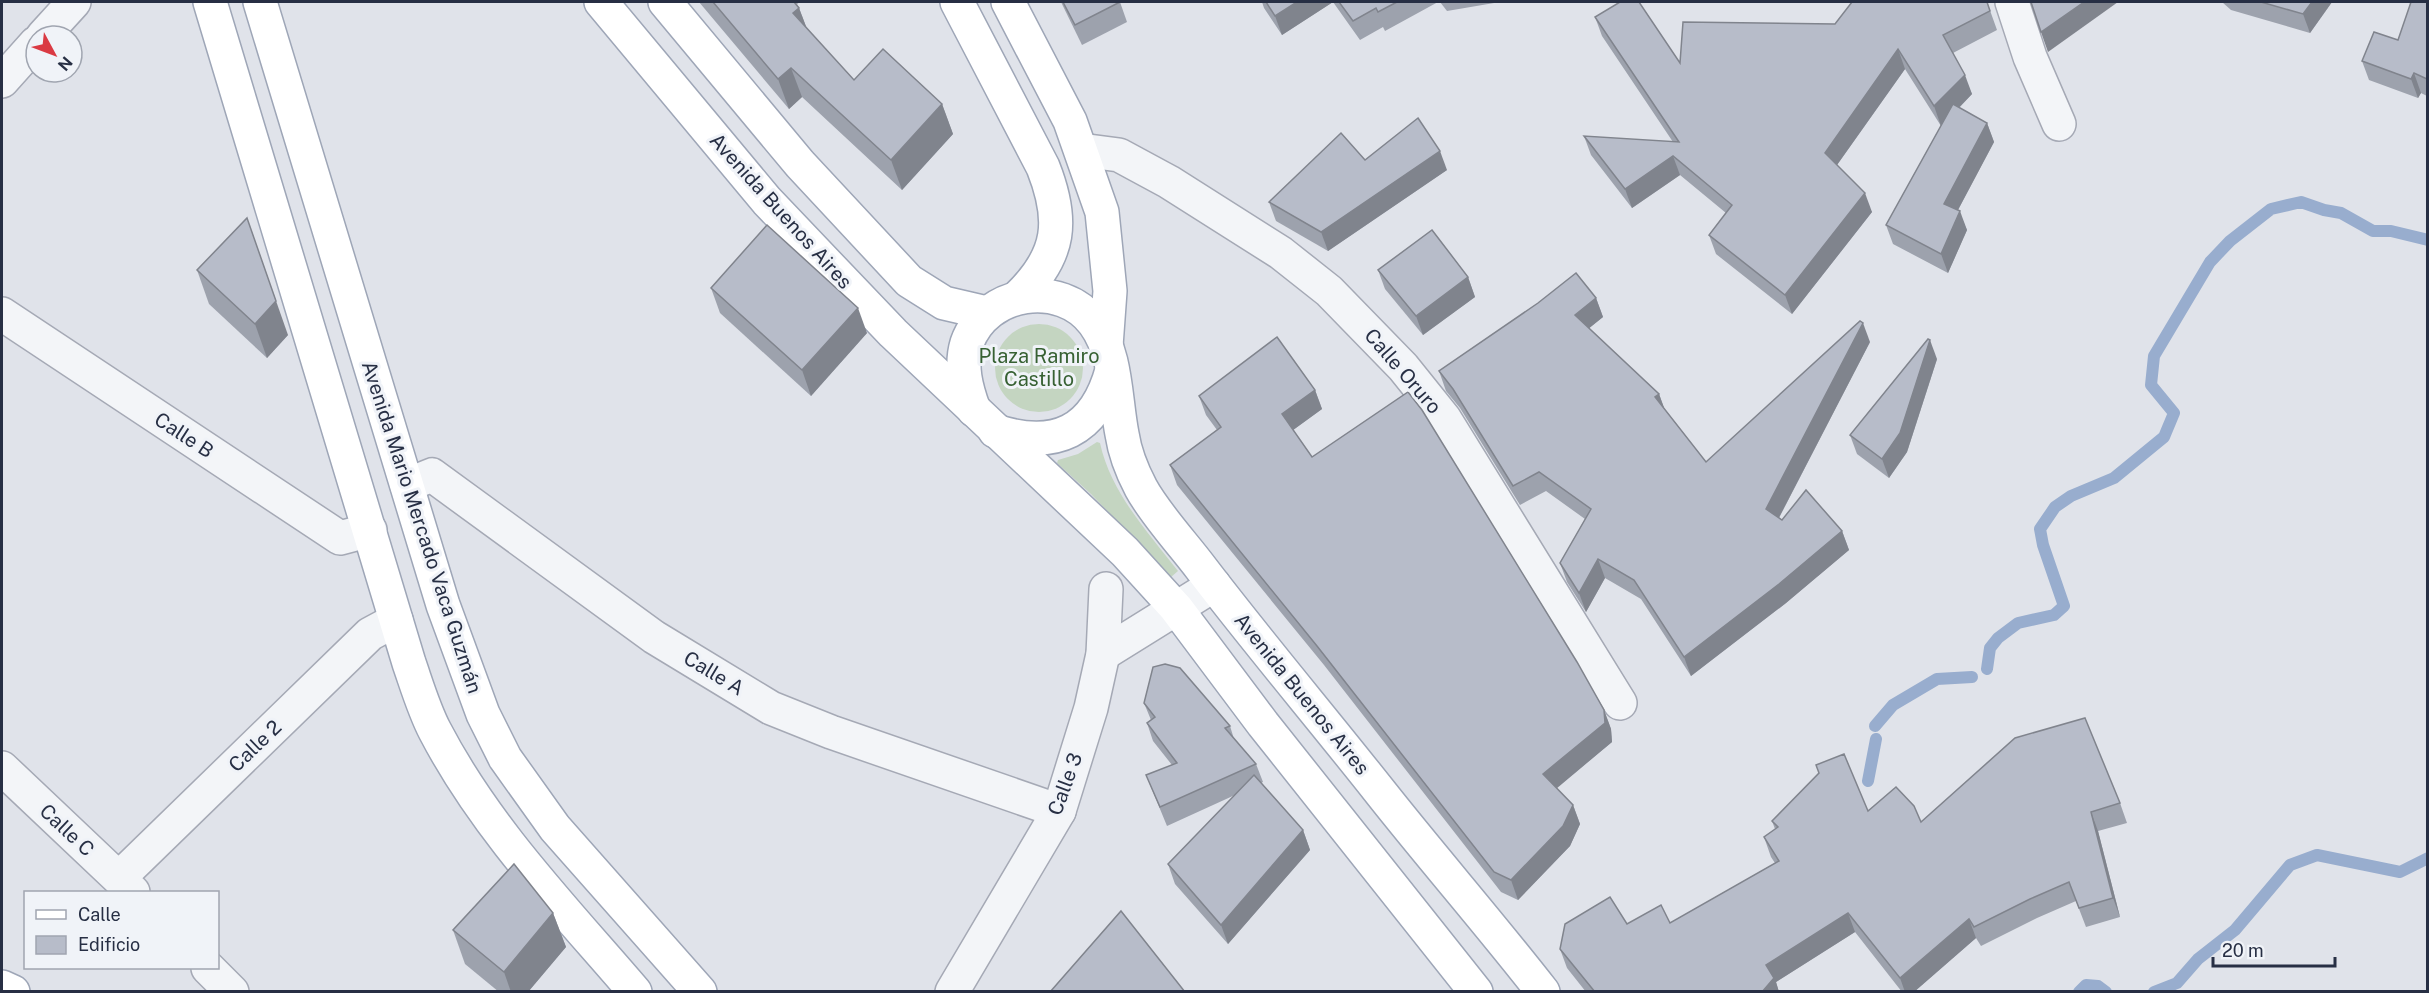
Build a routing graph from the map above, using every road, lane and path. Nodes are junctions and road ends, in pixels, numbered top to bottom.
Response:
1 (74, 2) edge
2 (210, 2) edge
3 (260, 2) edge
4 (601, 2) edge
5 (664, 2) edge
6 (957, 2) edge
7 (1008, 2) edge
8 (2012, 2) edge
9 (54, 24) edge
10 (24, 56) edge
11 (2, 81) edge
12 (2060, 124) dead end
13 (1081, 150) junction
14 (1019, 296) junction
15 (987, 313) junction
16 (2, 314) edge
17 (1109, 358) junction
18 (984, 420) junction
19 (407, 485) junction
20 (370, 530) junction
21 (1214, 585) junction
22 (1106, 589) dead end
23 (443, 604) junction
24 (1176, 608) junction
25 (396, 620) junction
26 (1103, 654) junction
27 (1620, 703) dead end
28 (2, 768) edge
29 (1059, 811) junction
30 (126, 885) edge
31 (209, 969) edge
32 (2, 987) edge
33 (13, 992) edge
34 (232, 992) edge
35 (635, 992) edge
36 (700, 992) edge
37 (952, 992) edge
38 (1476, 992) edge
39 (1543, 992) edge

1 - 9 street
2 - 20 main road
3 - 19 main road, Avenida Mario Mercado Vaca Guzmán
4 - 18 main road, Avenida Buenos Aires
5 - 15 main road
6 - 14 main road
7 - 13 main road
8 - 12 street
10 - 11 street
13 - 17 main road
13 - 27 street, Calle Oruro
14 - 15 main road
14 - 17 main road
15 - 18 main road
16 - 20 street, Calle B
17 - 18 main road
17 - 21 main road, Avenida Buenos Aires
18 - 24 main road, Avenida Buenos Aires
19 - 23 main road, Avenida Mario Mercado Vaca Guzmán
19 - 29 street, Calle A
20 - 25 main road
21 - 24 street
21 - 39 main road, Avenida Buenos Aires
22 - 26 street, Calle 3
23 - 25 main road
23 - 36 main road, Avenida Mario Mercado Vaca Guzmán
24 - 26 street
24 - 38 main road, Avenida Buenos Aires
25 - 30 street, Calle 2
25 - 35 main road
26 - 29 street, Calle 3
28 - 30 street, Calle C
29 - 37 street, Calle 3
31 - 34 street
32 - 33 main road

